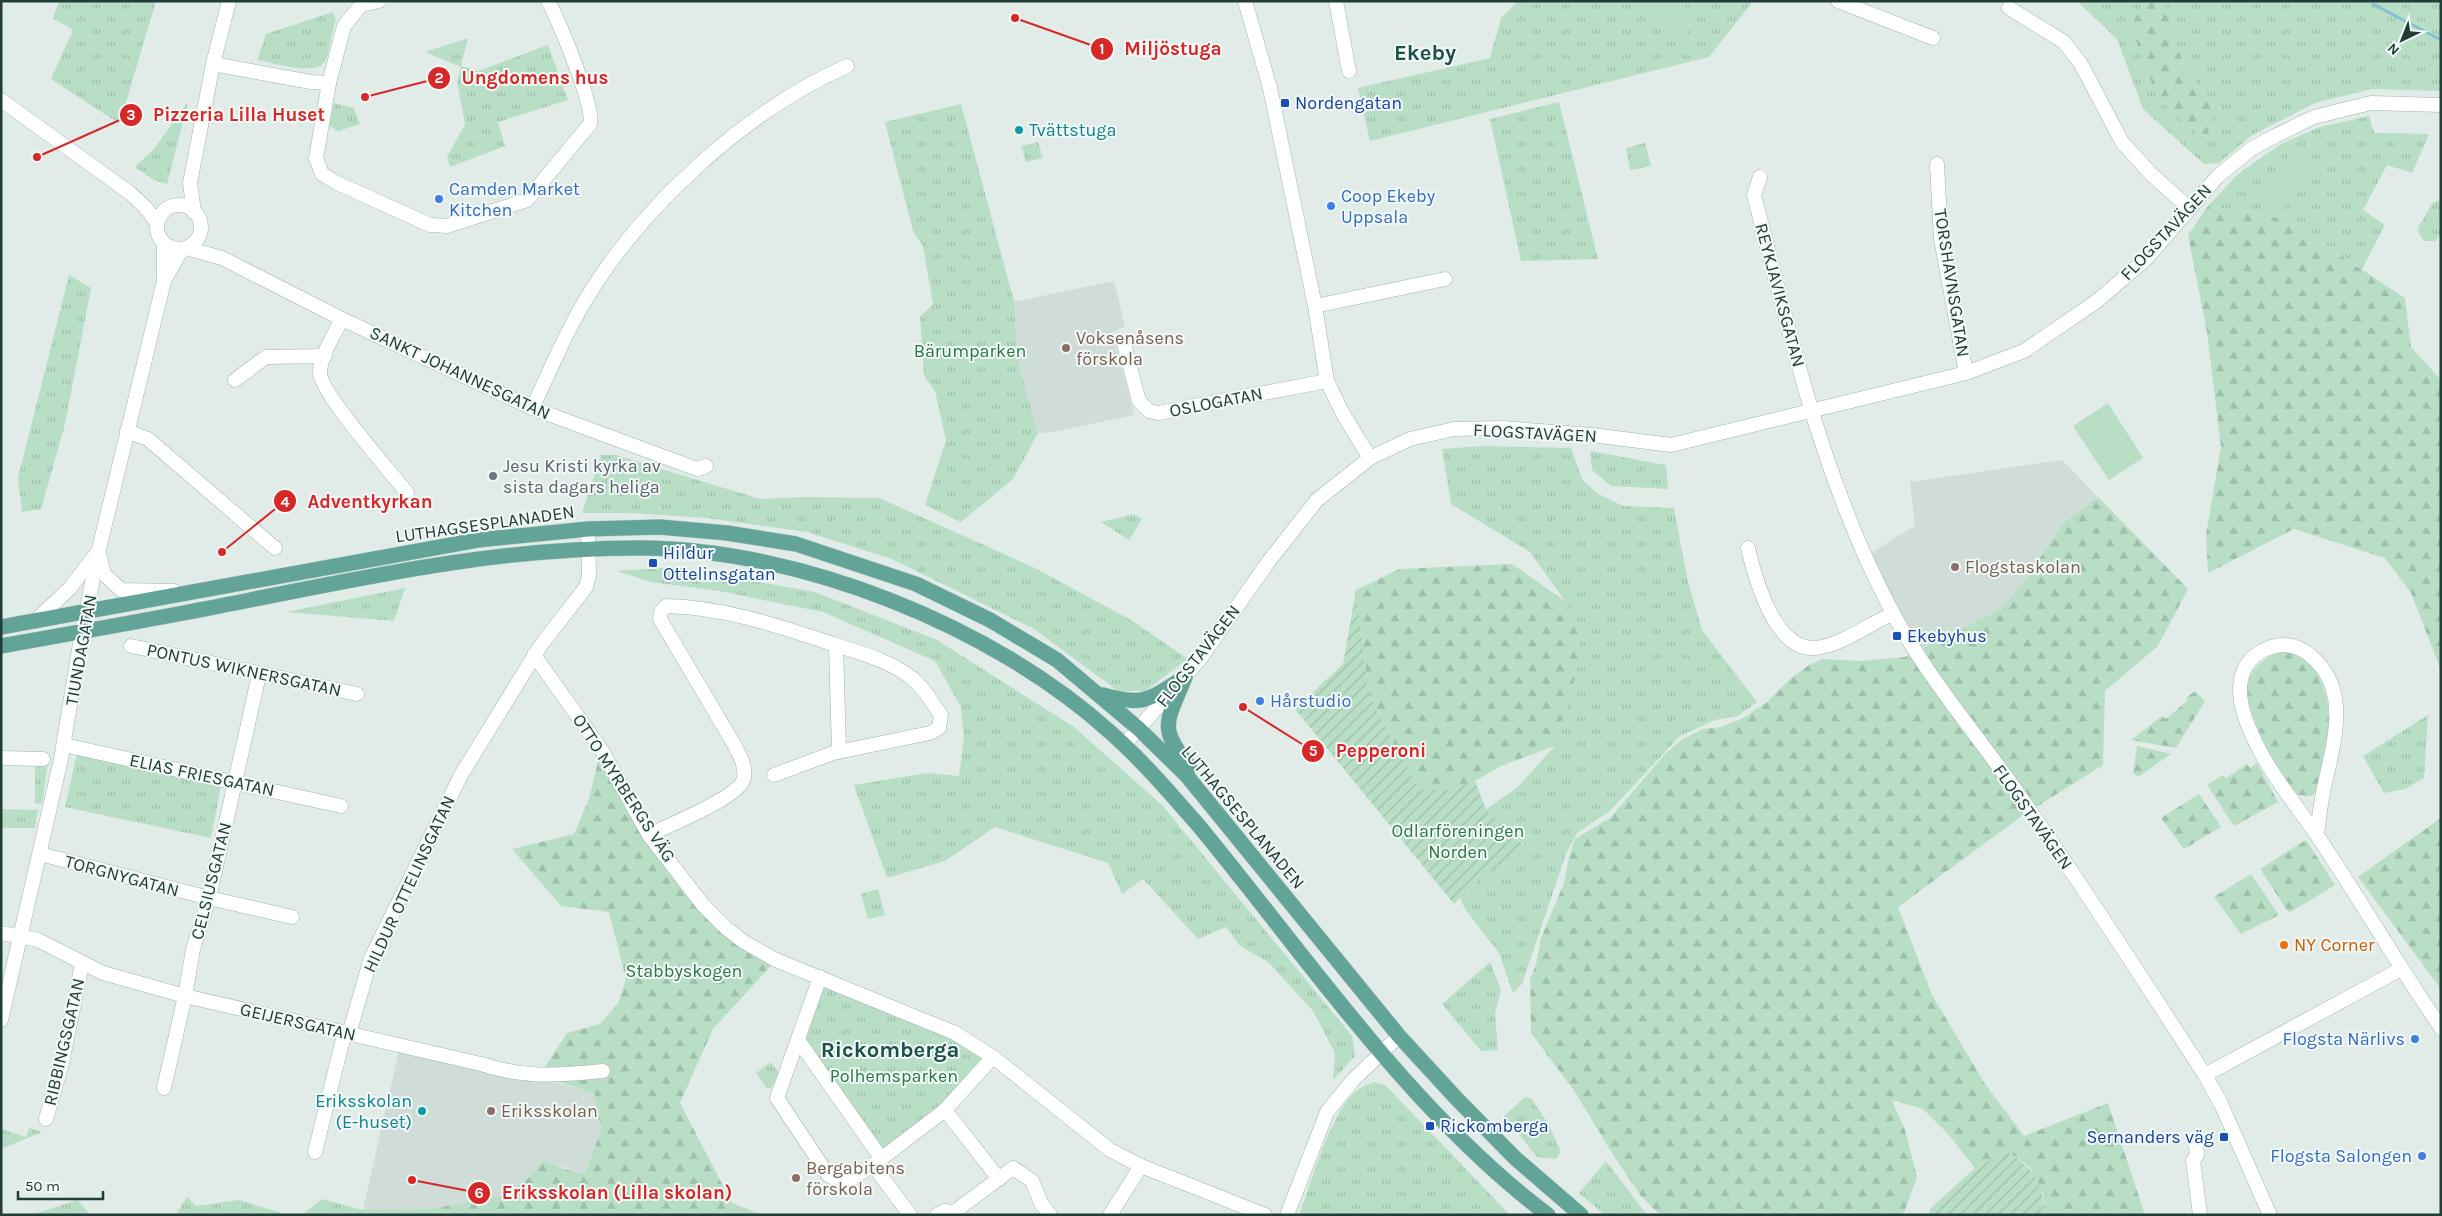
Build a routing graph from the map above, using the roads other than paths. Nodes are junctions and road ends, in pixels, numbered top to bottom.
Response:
1 (229, 1) edge
2 (379, 1) edge
3 (548, 1) edge
4 (1244, 1) edge
5 (1336, 1) edge
6 (1838, 1) edge
7 (2009, 8) dead end
8 (1933, 38) dead end
9 (213, 64) junction
10 (847, 66) dead end
11 (1350, 71) dead end
12 (329, 83) junction
13 (1, 100) edge
14 (2441, 105) edge
15 (1937, 164) dead end
16 (1760, 177) dead end
17 (190, 183) junction
18 (130, 193) junction
19 (172, 207) junction
20 (2189, 208) junction
21 (194, 212) junction
22 (157, 223) junction
23 (200, 231) junction
24 (164, 244) junction
25 (184, 248) junction
26 (222, 258) junction
27 (1445, 279) dead end
28 (164, 281) junction
29 (1315, 306) junction
30 (342, 319) junction
31 (1124, 344) dead end
32 (325, 356) junction
33 (1966, 373) junction
34 (235, 380) dead end
35 (1327, 381) junction
36 (532, 408) junction
37 (1812, 412) junction
38 (127, 431) junction
39 (1370, 458) junction
40 (706, 466) dead end
41 (407, 493) dead end
42 (588, 529) junction
43 (275, 548) dead end
44 (1748, 548) dead end
45 (99, 549) junction
46 (589, 549) junction
47 (198, 591) junction
48 (86, 613) junction
49 (1886, 616) dead end
50 (35, 620) junction
51 (1, 627) edge
52 (82, 632) junction
53 (836, 645) junction
54 (1, 646) edge
55 (131, 646) dead end
56 (534, 655) junction
57 (259, 674) junction
58 (1185, 678) junction
59 (357, 694) dead end
60 (1099, 694) junction
61 (1139, 729) junction
62 (64, 745) junction
63 (1124, 745) junction
64 (839, 752) junction
65 (1, 758) edge
66 (43, 759) dead end
67 (774, 775) dead end
68 (235, 783) junction
69 (341, 806) dead end
70 (649, 835) junction
71 (2317, 835) junction
72 (40, 854) junction
73 (1256, 860) junction
74 (209, 898) junction
75 (292, 917) dead end
76 (1, 933) edge
77 (20, 937) junction
78 (82, 964) junction
79 (2401, 968) junction
80 (820, 978) junction
81 (185, 996) junction
82 (1, 1020) edge
83 (2441, 1028) edge
84 (349, 1034) junction
85 (1399, 1036) junction
86 (798, 1040) junction
87 (1382, 1052) junction
88 (993, 1057) junction
89 (602, 1071) dead end
90 (2205, 1075) junction
91 (164, 1088) dead end
92 (945, 1110) junction
93 (46, 1120) dead end
94 (2196, 1146) dead end
95 (316, 1152) dead end
96 (877, 1162) junction
97 (1142, 1166) junction
98 (999, 1178) junction
99 (1525, 1198) junction
100 (955, 1213) edge
101 (910, 1215) edge
102 (937, 1215) edge
103 (1050, 1215) edge
104 (1110, 1215) edge
105 (1265, 1215) edge
106 (1286, 1215) edge
107 (1542, 1215) edge
108 (1548, 1215) edge
109 (1581, 1215) edge
110 (2200, 1215) edge
111 (2270, 1215) edge

1 - 9 street
2 - 12 street
3 - 12 street
4 - 29 street
5 - 11 street
6 - 8 street
7 - 20 street
9 - 12 street
9 - 17 street
10 - 36 street
13 - 18 street
14 - 20 street, FLOGSTAVÄGEN
15 - 33 street, TORSHAVNSGATAN
16 - 37 street, REYKJAVIKSGATAN
17 - 19 street
17 - 21 street
18 - 19 street
18 - 22 street
19 - 21 street
19 - 22 street
20 - 33 street, FLOGSTAVÄGEN
21 - 23 street
22 - 24 street
23 - 25 street
23 - 26 street, SANKT JOHANNESGATAN
24 - 25 street
24 - 28 street, TIUNDAGATAN
25 - 26 street, SANKT JOHANNESGATAN
25 - 28 street, TIUNDAGATAN
26 - 30 street, SANKT JOHANNESGATAN
27 - 29 street
28 - 38 street, TIUNDAGATAN
29 - 35 street
30 - 32 street
30 - 36 street, SANKT JOHANNESGATAN
31 - 35 street, OSLOGATAN
32 - 34 street
32 - 41 street
33 - 37 street, FLOGSTAVÄGEN
35 - 39 street
36 - 40 street, SANKT JOHANNESGATAN
37 - 39 street, FLOGSTAVÄGEN
37 - 90 street, FLOGSTAVÄGEN
38 - 43 street
38 - 45 street, TIUNDAGATAN
39 - 58 street, FLOGSTAVÄGEN
42 - 46 street, HILDUR OTTELINSGATAN
42 - 47 main road, LUTHAGSESPLANADEN
42 - 60 main road, LUTHAGSESPLANADEN
44 - 49 street
45 - 47 street
45 - 48 street, TIUNDAGATAN
45 - 50 street
46 - 52 main road, LUTHAGSESPLANADEN
46 - 56 street, HILDUR OTTELINSGATAN
46 - 63 main road, LUTHAGSESPLANADEN
47 - 48 main road, LUTHAGSESPLANADEN
48 - 50 main road, LUTHAGSESPLANADEN
48 - 52 street, TIUNDAGATAN
50 - 51 main road, LUTHAGSESPLANADEN
52 - 54 main road, LUTHAGSESPLANADEN
52 - 62 street, TIUNDAGATAN
53 - 64 street
53 - 64 street
53 - 70 street
55 - 57 street, PONTUS WIKNERSGATAN
56 - 70 street, OTTO MYRBERGS VÄG
56 - 84 street, HILDUR OTTELINSGATAN
57 - 59 street, PONTUS WIKNERSGATAN
57 - 68 street, CELSIUSGATAN
58 - 60 main road
58 - 61 street, FLOGSTAVÄGEN
58 - 73 main road
60 - 61 main road, LUTHAGSESPLANADEN
61 - 63 street, FLOGSTAVÄGEN
61 - 73 main road, LUTHAGSESPLANADEN
62 - 68 street, ELIAS FRIESGATAN
62 - 72 street, TIUNDAGATAN
63 - 87 main road, LUTHAGSESPLANADEN
64 - 67 street
65 - 66 street
68 - 69 street, ELIAS FRIESGATAN
68 - 74 street, CELSIUSGATAN
70 - 80 street, OTTO MYRBERGS VÄG
71 - 71 street
71 - 79 street
72 - 74 street, TORGNYGATAN
72 - 77 street, TIUNDAGATAN
73 - 85 main road, LUTHAGSESPLANADEN
74 - 75 street, TORGNYGATAN
74 - 81 street, CELSIUSGATAN
76 - 77 street, GEIJERSGATAN
77 - 78 street, GEIJERSGATAN
77 - 82 street, TIUNDAGATAN
78 - 81 street, GEIJERSGATAN
78 - 93 street, RIBBINGSGATAN
79 - 83 street
79 - 90 street
80 - 86 street
80 - 88 street, OTTO MYRBERGS VÄG
81 - 84 street, GEIJERSGATAN
81 - 91 street, CELSIUSGATAN
84 - 89 street, GEIJERSGATAN
84 - 95 street, HILDUR OTTELINSGATAN
85 - 87 street
85 - 109 main road, LUTHAGSESPLANADEN
86 - 96 street
86 - 96 street
87 - 99 main road, LUTHAGSESPLANADEN
87 - 106 street
88 - 92 street
88 - 97 street, OTTO MYRBERGS VÄG
90 - 111 street, FLOGSTAVÄGEN
92 - 96 street
92 - 98 street
94 - 110 street
96 - 101 street
97 - 104 street
97 - 105 street, OTTO MYRBERGS VÄG
98 - 100 street
98 - 103 street
99 - 107 main road
99 - 108 main road, LUTHAGSESPLANADEN
100 - 102 street

